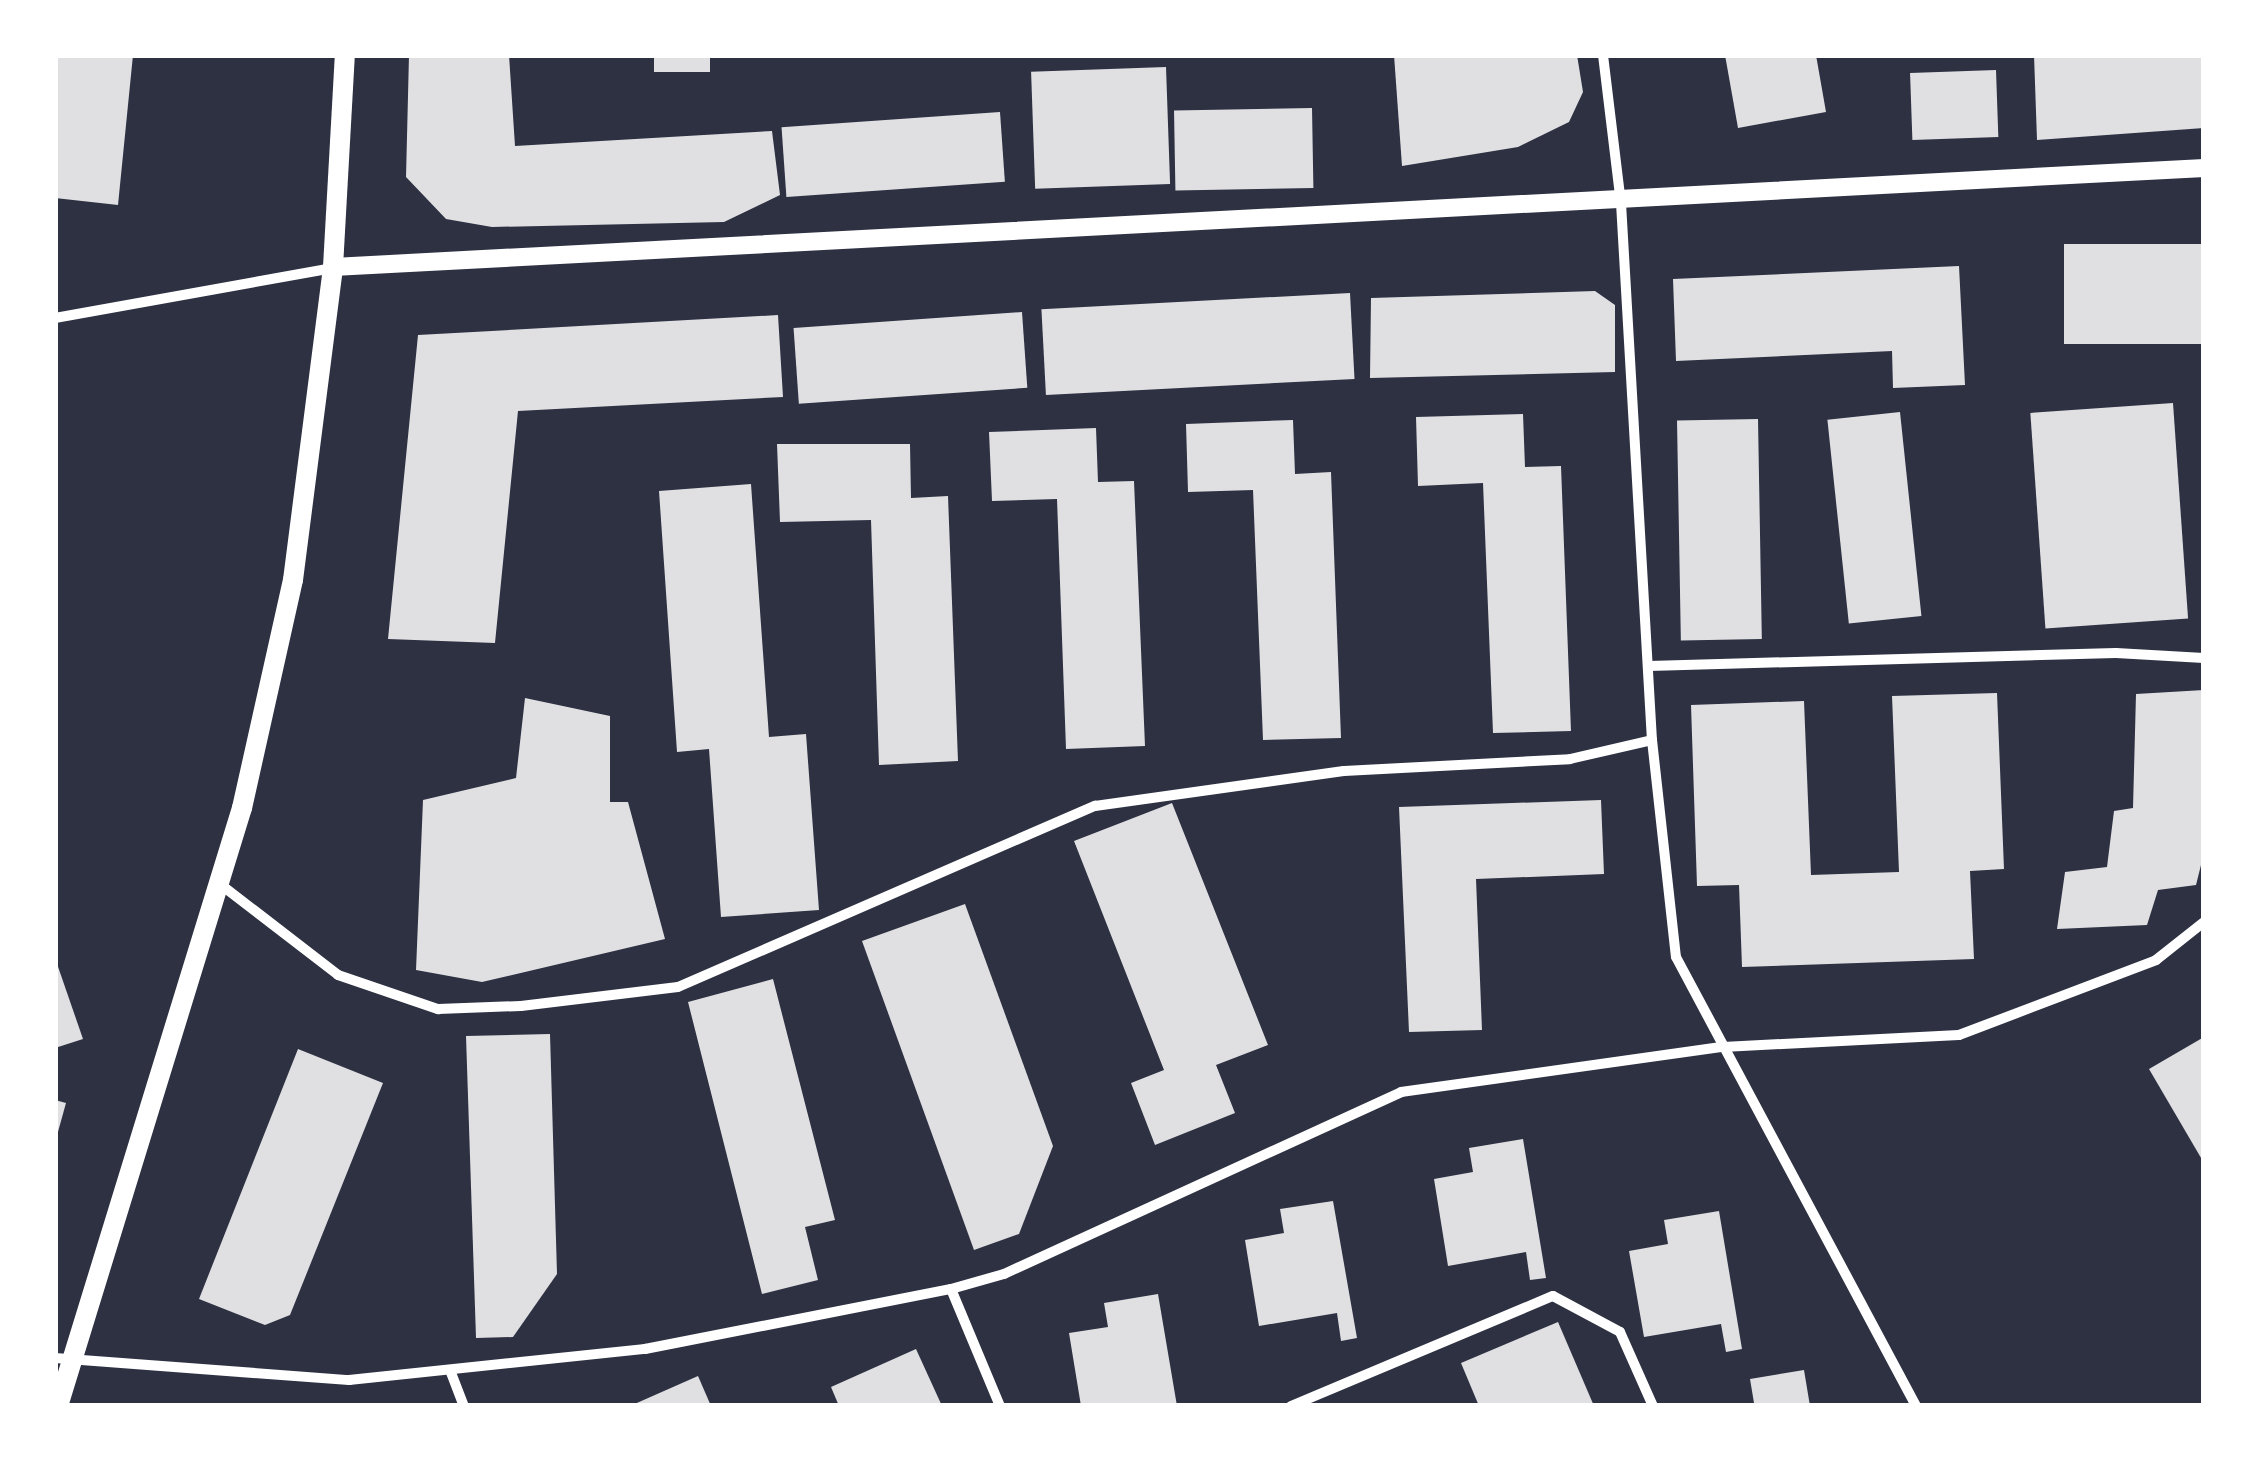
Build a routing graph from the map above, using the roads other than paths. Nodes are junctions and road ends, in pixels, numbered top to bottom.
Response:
1 (345, 55) edge
2 (1603, 55) edge
3 (2204, 168) edge
4 (1621, 203) junction
5 (333, 268) junction
6 (55, 318) edge
7 (2204, 658) edge
8 (1649, 666) junction
9 (1652, 740) junction
10 (219, 884) junction
11 (2204, 922) edge
12 (1723, 1046) junction
13 (951, 1289) junction
14 (66, 1359) edge
15 (450, 1370) junction
16 (58, 1406) edge
17 (464, 1406) edge
18 (1000, 1406) edge
19 (1291, 1406) edge
20 (1653, 1406) edge
21 (1916, 1406) edge

1 - 5 main road
2 - 4 street
3 - 4 street
4 - 5 street
4 - 8 street
5 - 6 street
5 - 10 main road
7 - 8 street
8 - 9 street
9 - 10 street
9 - 12 street
10 - 14 main road
11 - 12 street
12 - 13 street
12 - 21 street
13 - 15 street
13 - 18 street
14 - 15 street
14 - 16 main road
15 - 17 street
19 - 20 street

